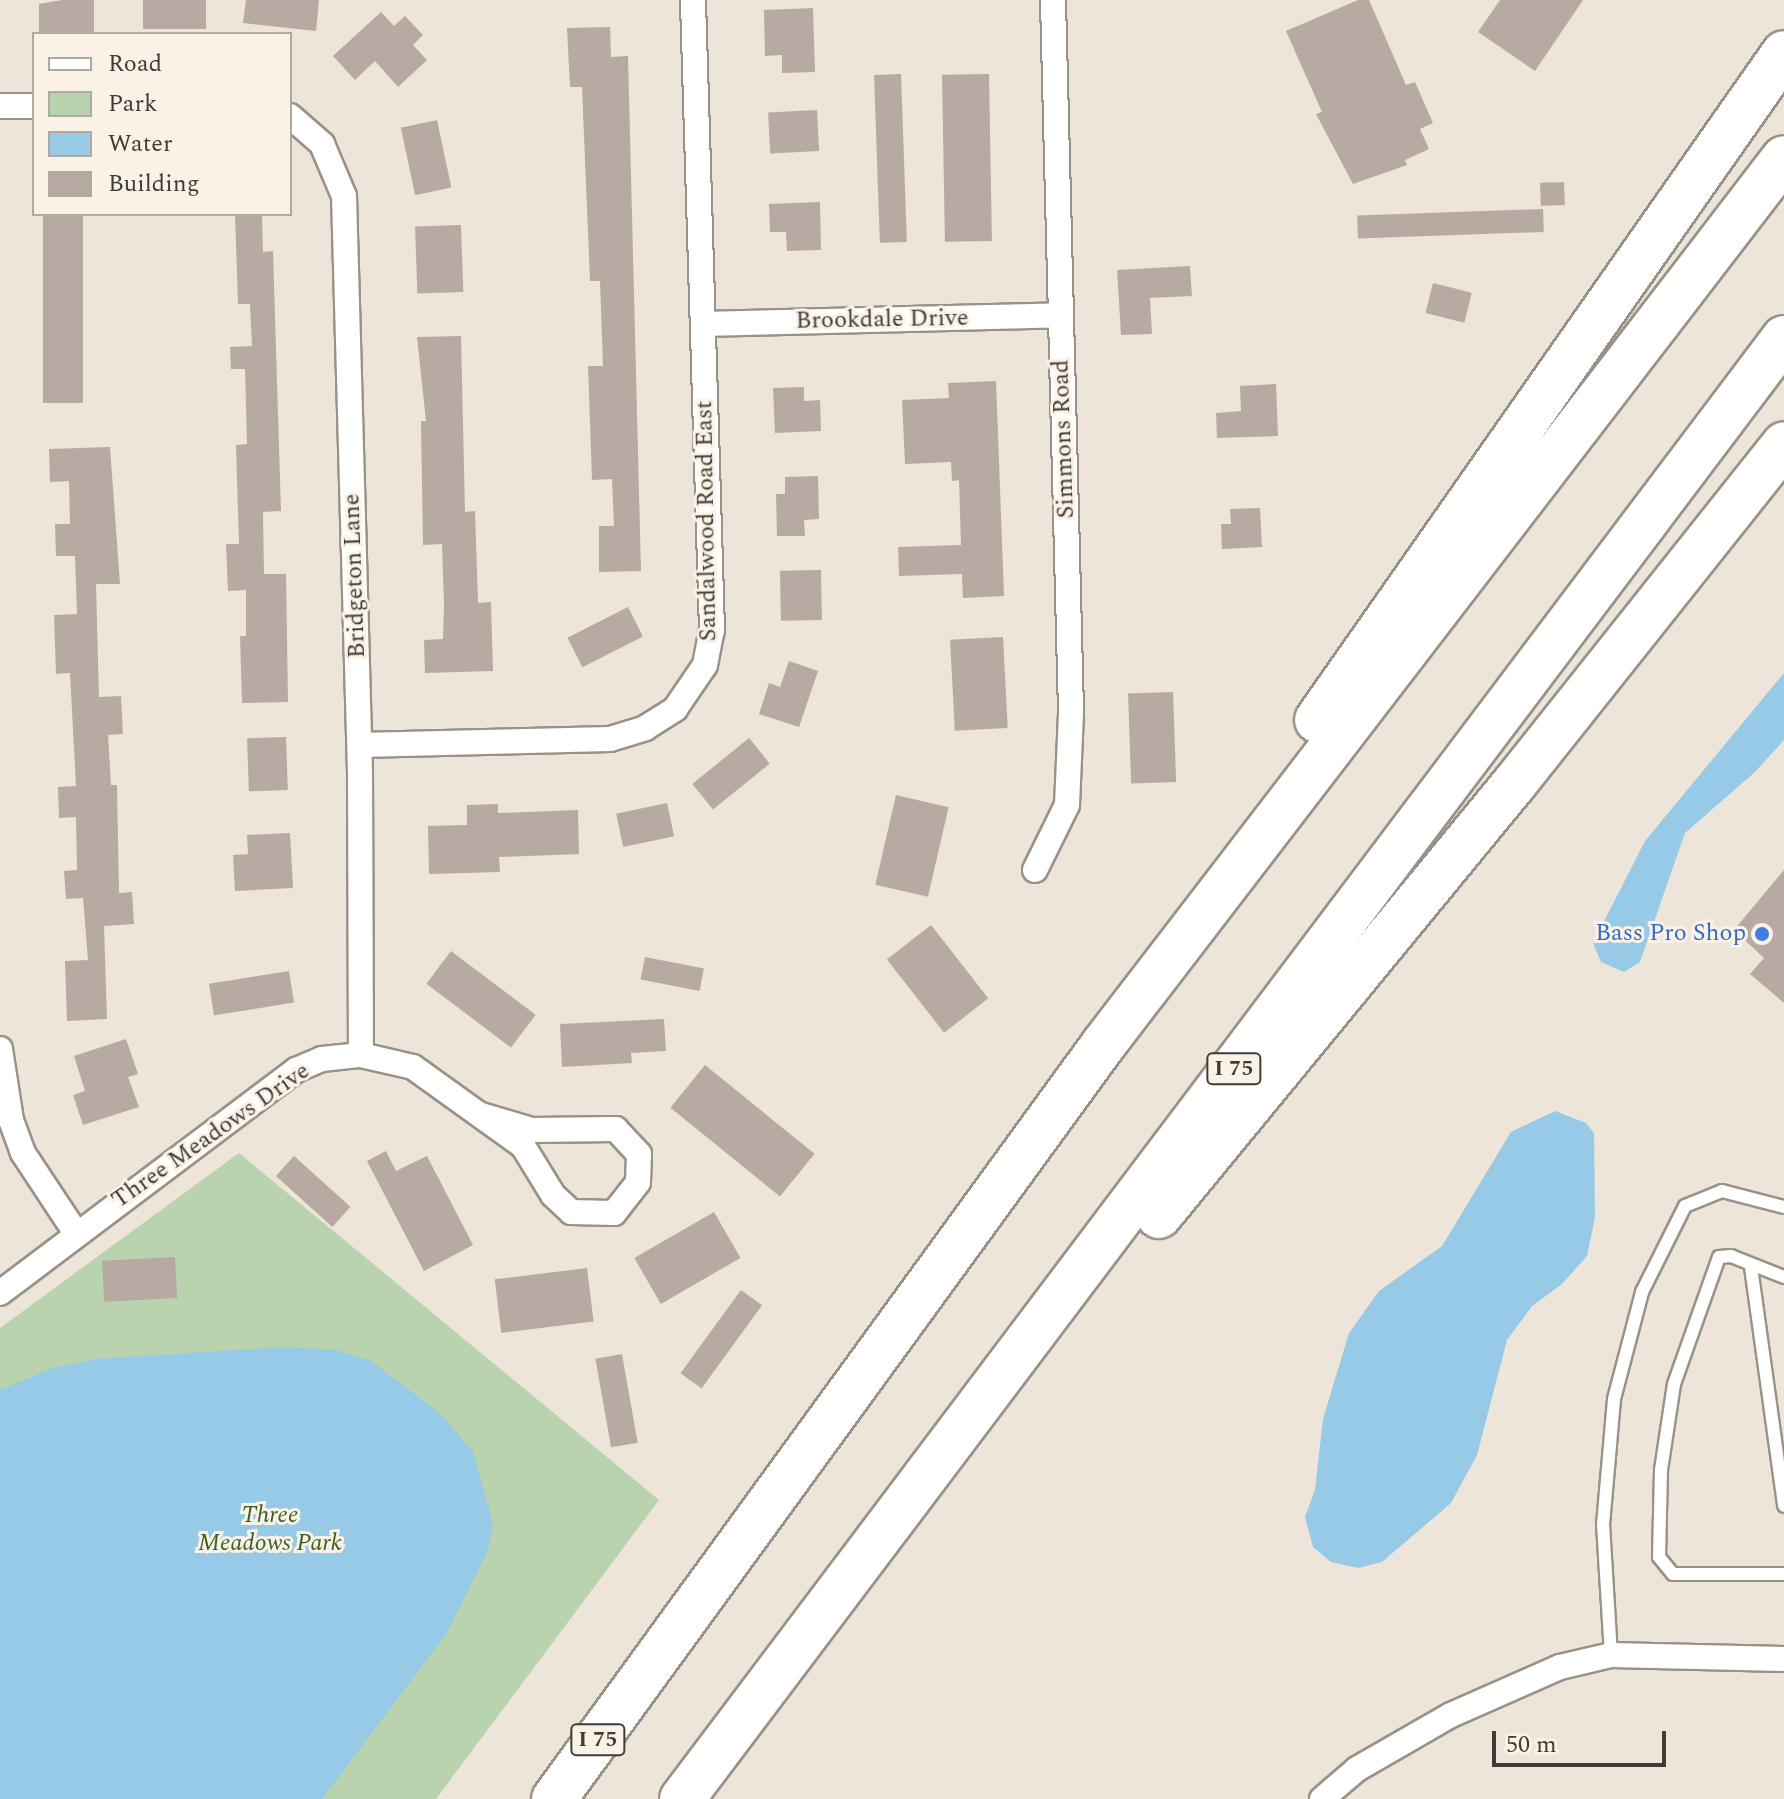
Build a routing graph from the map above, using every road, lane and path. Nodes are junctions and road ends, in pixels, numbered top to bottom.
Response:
1 (693, 0) edge
2 (1053, 0) edge
3 (1784, 53) edge
4 (1784, 74) edge
5 (0, 106) edge
6 (32, 106) edge
7 (292, 118) edge
8 (1784, 158) edge
9 (1667, 226) junction
10 (1061, 315) junction
11 (704, 324) junction
12 (1784, 338) edge
13 (1784, 444) edge
14 (360, 745) junction
15 (1035, 870) dead end
16 (1103, 1045) junction
17 (0, 1049) edge
18 (361, 1055) junction
19 (481, 1115) junction
20 (1784, 1207) edge
21 (76, 1233) junction
22 (1751, 1267) junction
23 (1784, 1277) edge
24 (0, 1293) edge
25 (965, 1426) junction
26 (1784, 1506) edge
27 (1784, 1574) edge
28 (1611, 1655) junction
29 (1784, 1659) edge
30 (554, 1799) edge
31 (682, 1799) edge
32 (1322, 1799) edge

1 - 11 street, Sandalwood Road East
2 - 10 street, Simmons Road
3 - 9 highway
4 - 9 highway
5 - 6 street
7 - 14 street, Bridgeton Lane
8 - 16 highway, I 75
9 - 16 highway
10 - 11 street, Brookdale Drive
10 - 15 street, Simmons Road
11 - 14 street, Sandalwood Road East
12 - 25 highway, I 75
13 - 25 highway
14 - 18 street, Bridgeton Lane
16 - 30 highway, I 75
17 - 21 street
18 - 19 street, Three Meadows Drive
18 - 21 street, Three Meadows Drive
19 - 19 street, Three Meadows Drive
20 - 28 lane
21 - 24 street, Three Meadows Drive
22 - 23 lane
22 - 26 lane
22 - 27 lane
25 - 31 highway, I 75
28 - 29 street
28 - 32 street

